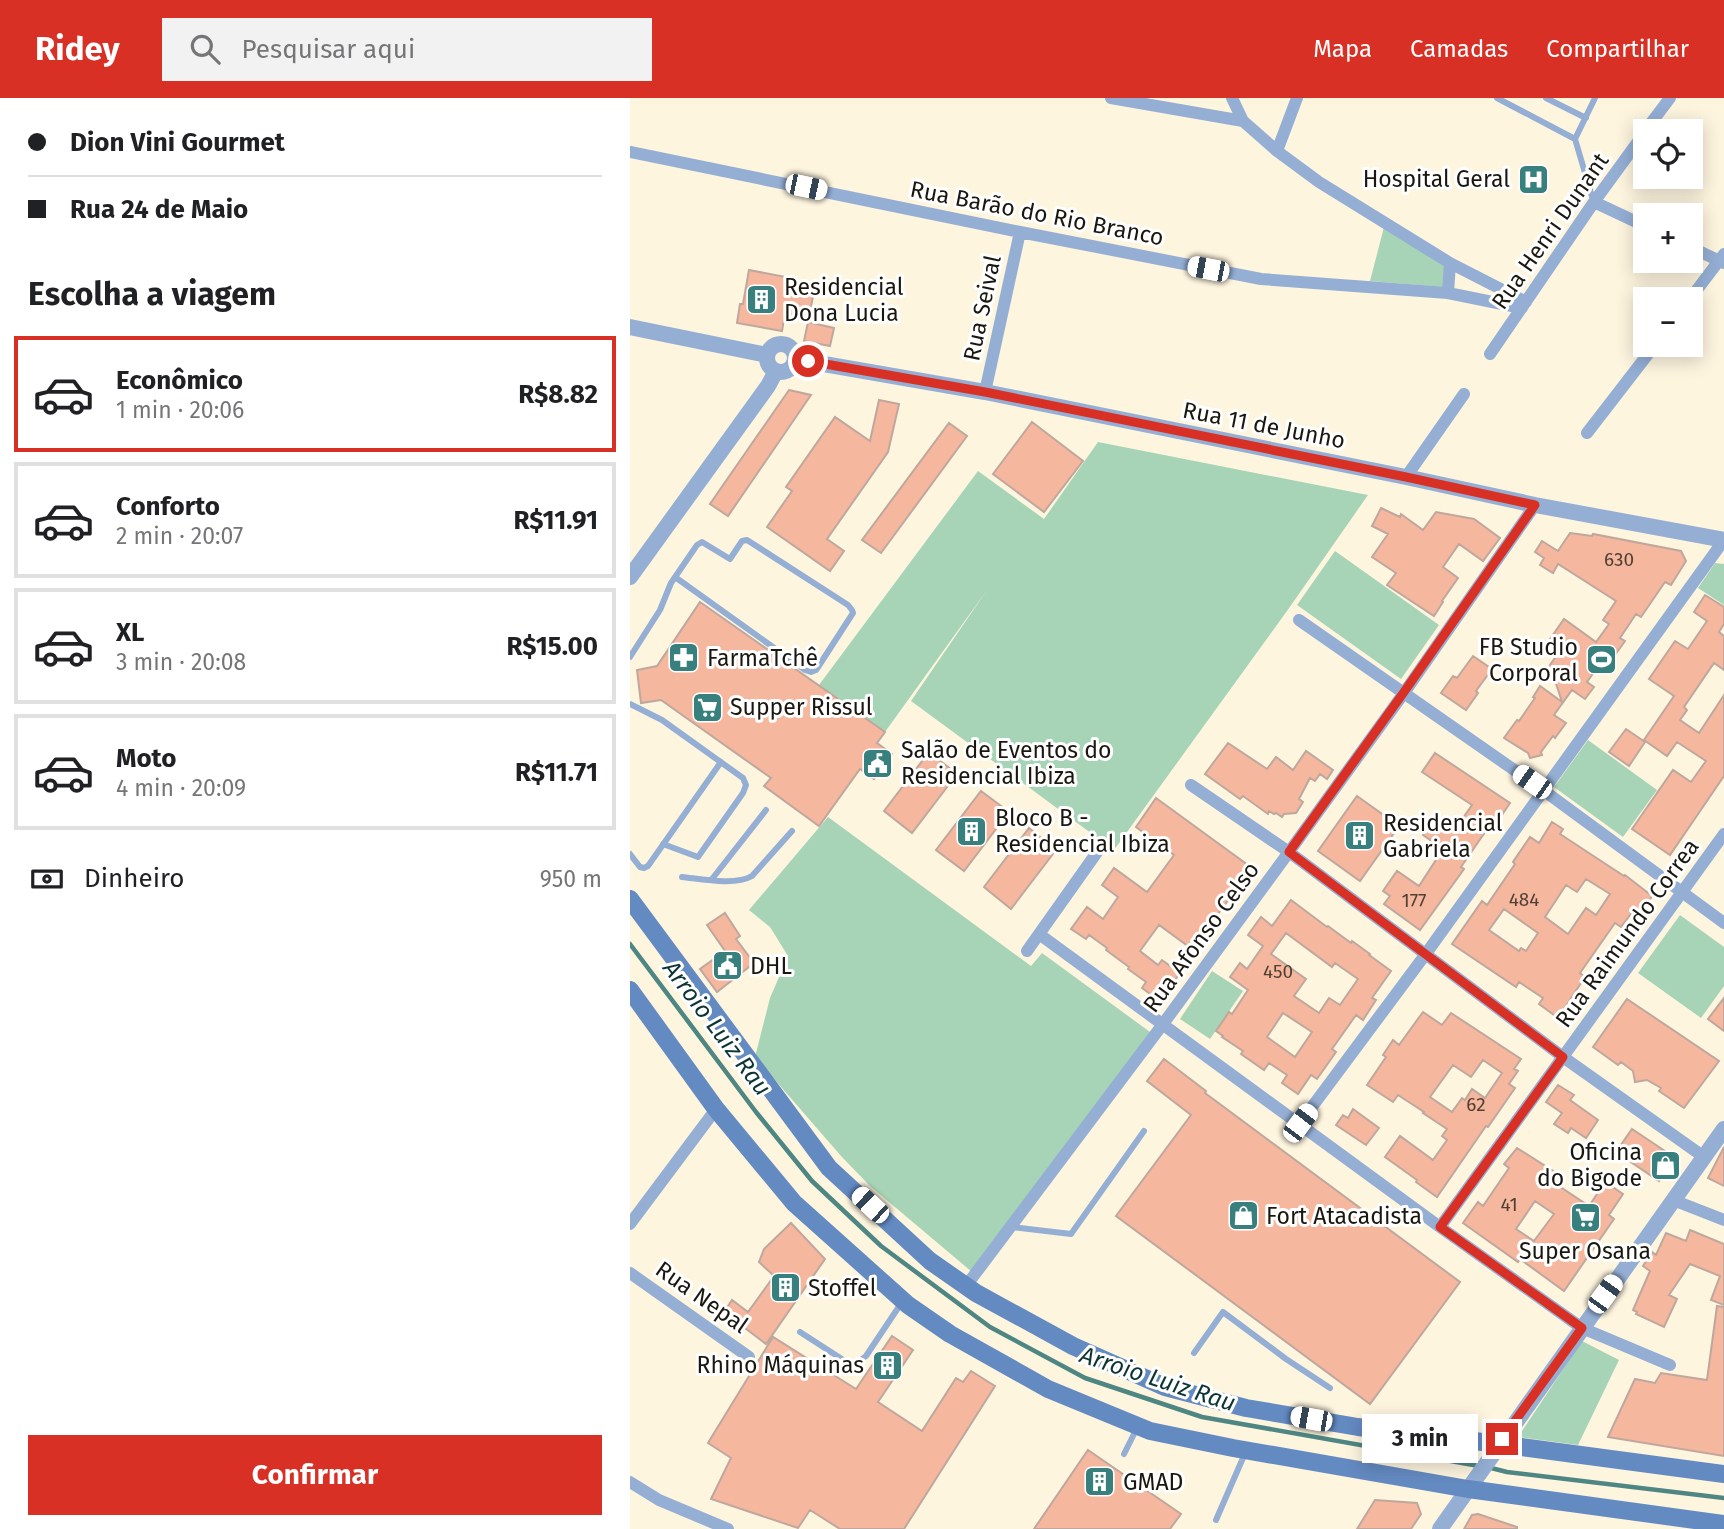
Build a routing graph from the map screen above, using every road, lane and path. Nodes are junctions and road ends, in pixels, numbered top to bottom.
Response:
1 (1111, 98) edge
2 (1232, 98) edge
3 (1297, 98) edge
4 (1497, 98) edge
5 (1546, 98) edge
6 (1595, 98) edge
7 (1670, 98) edge
8 (1586, 118) junction
9 (1655, 119) edge
10 (1243, 121) junction
11 (1575, 139) junction
12 (1633, 148) edge
13 (1277, 151) junction
14 (630, 152) edge
15 (1594, 202) junction
16 (1633, 220) edge
17 (1020, 232) junction
18 (1703, 252) edge
19 (1722, 259) edge
20 (1450, 263) junction
21 (1700, 287) edge
22 (1448, 293) junction
23 (1524, 305) junction
24 (630, 327) edge
25 (1490, 354) dead end
26 (767, 355) junction
27 (1646, 357) edge
28 (795, 359) junction
29 (776, 371) junction
30 (985, 392) junction
31 (1464, 394) dead end
32 (1587, 433) dead end
33 (1406, 477) junction
34 (1535, 505) junction
35 (1724, 540) edge
36 (630, 577) edge
37 (675, 577) junction
38 (1299, 620) dead end
39 (630, 657) edge
40 (1404, 692) junction
41 (630, 704) edge
42 (721, 762) junction
43 (1191, 785) dead end
44 (1543, 790) junction
45 (766, 810) dead end
46 (792, 831) dead end
47 (1724, 834) edge
48 (663, 844) junction
49 (1100, 848) dead end
50 (1289, 852) junction
51 (630, 854) edge
52 (682, 877) dead end
53 (712, 879) junction
54 (1682, 892) junction
55 (630, 899) edge
56 (1724, 923) edge
57 (1039, 934) junction
58 (1027, 951) dead end
59 (1425, 955) junction
60 (630, 990) edge
61 (1163, 1024) junction
62 (1563, 1057) junction
63 (716, 1109) junction
64 (1300, 1123) junction
65 (1724, 1129) edge
66 (1144, 1131) dead end
67 (1704, 1157) junction
68 (1673, 1200) junction
69 (1724, 1220) edge
70 (630, 1224) edge
71 (1011, 1227) junction
72 (1440, 1227) junction
73 (630, 1273) edge
74 (967, 1286) junction
75 (902, 1301) junction
76 (1582, 1328) junction
77 (800, 1332) dead end
78 (1194, 1353) dead end
79 (749, 1357) dead end
80 (1670, 1365) dead end
81 (1330, 1388) dead end
82 (1138, 1426) junction
83 (1499, 1444) junction
84 (1246, 1450) junction
85 (1124, 1454) dead end
86 (1724, 1474) edge
87 (630, 1482) edge
88 (1468, 1489) junction
89 (1216, 1520) dead end
90 (1724, 1524) edge
91 (728, 1529) edge
92 (1440, 1529) edge

1 - 10 street
2 - 10 street
3 - 13 street
4 - 11 lane
5 - 8 lane
6 - 8 lane
7 - 9 street, Rua Henri Dunant
8 - 11 lane
10 - 13 street
11 - 15 lane
12 - 15 street, Rua Henri Dunant
13 - 20 street
14 - 17 street, Rua Barão do Rio Branco
15 - 16 street
15 - 23 street, Rua Henri Dunant
17 - 22 street, Rua Barão do Rio Branco
17 - 30 street, Rua Seival
18 - 19 street
19 - 21 street
20 - 22 street
20 - 23 street
22 - 23 street, Rua Barão do Rio Branco
23 - 25 street, Rua Henri Dunant
24 - 26 street
26 - 28 street
26 - 29 street
27 - 32 street
28 - 29 street
28 - 30 street, Rua 11 de Junho
29 - 36 street
30 - 33 street, Rua 11 de Junho
31 - 33 street
33 - 34 street, Rua 11 de Junho
34 - 35 street, Rua 11 de Junho
34 - 40 street, Rua Afonso Celso
35 - 44 street
37 - 37 lane
37 - 39 lane
38 - 40 street
40 - 44 street
40 - 50 street, Rua Afonso Celso
41 - 42 lane
42 - 48 lane
42 - 48 lane
43 - 50 street
44 - 54 street
44 - 59 street
45 - 53 lane
46 - 53 lane
47 - 54 street, Rua Raimundo Correa
48 - 51 lane
49 - 57 street
50 - 59 street
50 - 61 street, Rua Afonso Celso
52 - 53 lane
54 - 56 street
54 - 62 street, Rua Raimundo Correa
55 - 74 main road
57 - 58 street
57 - 61 street
59 - 62 street
59 - 64 street
60 - 63 main road
61 - 64 street
61 - 71 street, Rua Afonso Celso
62 - 67 street
62 - 72 street, Rua Raimundo Correa
63 - 70 street
63 - 75 main road
64 - 72 street
65 - 67 street
66 - 71 lane
67 - 68 street
68 - 69 street
68 - 76 street
71 - 74 street, Rua Afonso Celso
72 - 76 street
73 - 79 street, Rua Nepal
74 - 83 main road
75 - 77 lane
75 - 82 main road
76 - 80 street
76 - 83 street
78 - 81 lane
82 - 84 main road
82 - 85 lane
83 - 86 main road
83 - 88 street
84 - 88 main road
84 - 89 lane
87 - 91 street
88 - 90 main road
88 - 92 street

